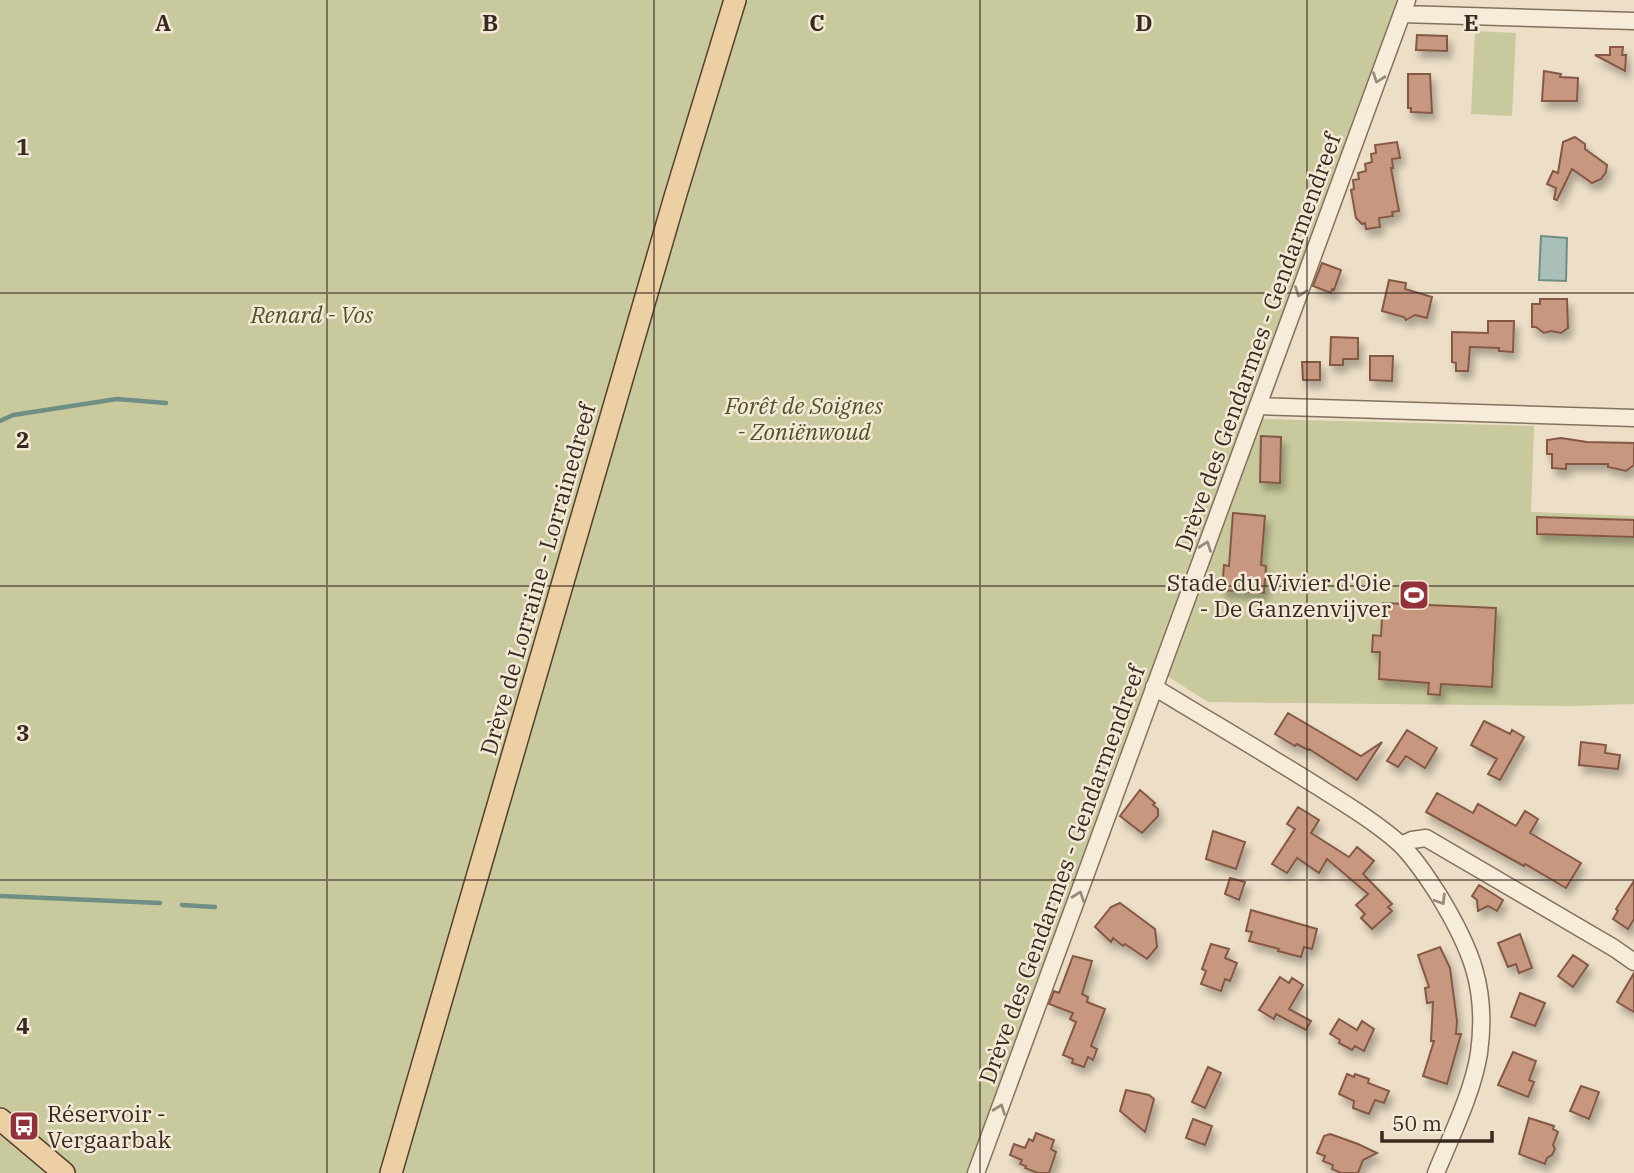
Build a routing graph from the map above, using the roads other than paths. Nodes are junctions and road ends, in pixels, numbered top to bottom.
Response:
1 (735, 0) edge
2 (1404, 7) edge
3 (1634, 21) edge
4 (1258, 406) junction
5 (1634, 418) edge
6 (1155, 683) junction
7 (1401, 845) junction
8 (1634, 962) edge
9 (0, 1119) edge
10 (65, 1173) edge
11 (391, 1173) edge
12 (976, 1173) edge
13 (1436, 1173) edge

1 - 11 main road, Drève de Lorraine - Lorrainedreef
2 - 3 street
2 -> 4 street, Drève des Gendarmes - Gendarmendreef
4 - 5 street
6 -> 4 street, Drève des Gendarmes - Gendarmendreef
6 - 7 street
12 -> 6 street, Drève des Gendarmes - Gendarmendreef
7 - 8 street
7 -> 13 street
9 - 10 main road

